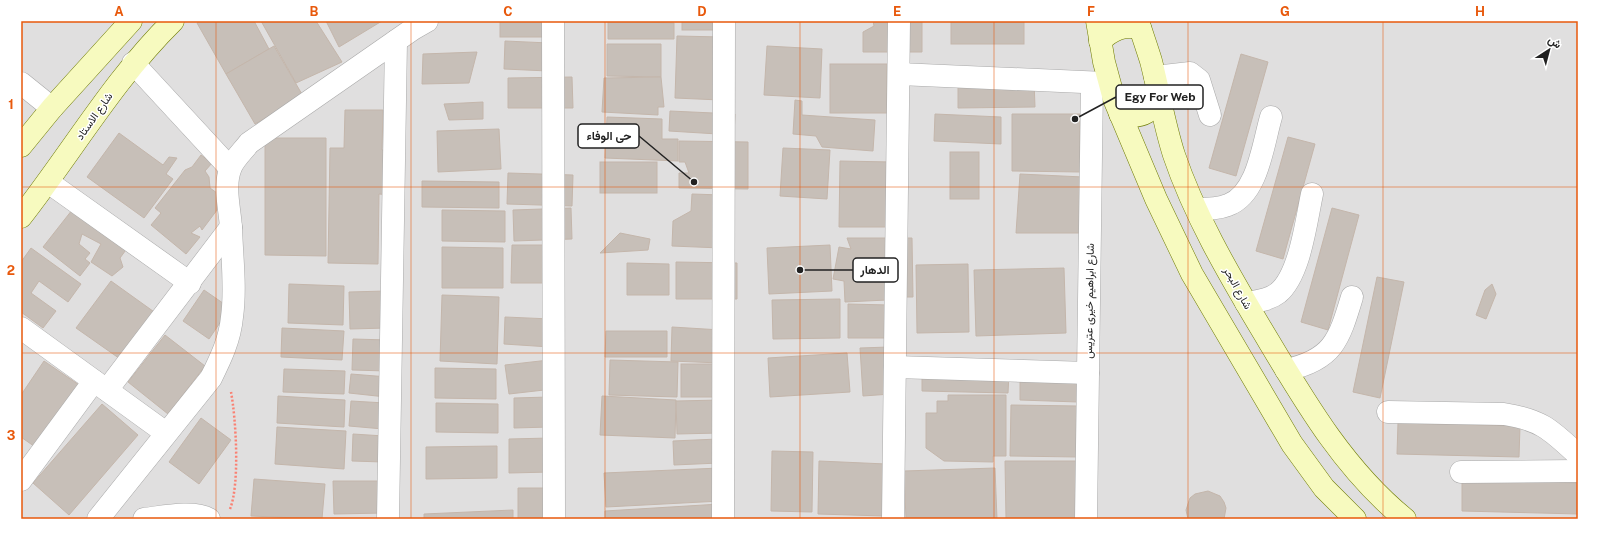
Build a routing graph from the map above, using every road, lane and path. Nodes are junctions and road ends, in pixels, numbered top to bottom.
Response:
1 (131, 21) edge
2 (173, 21) edge
3 (427, 21) edge
4 (553, 21) edge
5 (724, 21) edge
6 (899, 21) edge
7 (1139, 25) edge
8 (1099, 31) edge
9 (396, 41) junction
10 (133, 63) junction
11 (898, 74) junction
12 (1155, 77) junction
13 (21, 83) edge
14 (1100, 83) junction
15 (1159, 100) junction
16 (52, 108) junction
17 (1120, 114) junction
18 (1210, 115) dead end
19 (1271, 116) dead end
20 (21, 146) edge
21 (230, 168) junction
22 (48, 182) junction
23 (1312, 194) dead end
24 (1197, 210) junction
25 (21, 217) edge
26 (231, 227) junction
27 (190, 283) junction
28 (1352, 297) dead end
29 (1246, 303) junction
30 (21, 328) edge
31 (894, 367) junction
32 (1286, 370) junction
33 (1088, 373) junction
34 (101, 386) junction
35 (230, 391) dead end
36 (1388, 412) dead end
37 (166, 433) junction
38 (1578, 455) edge
39 (1578, 471) edge
40 (1461, 472) dead end
41 (21, 480) edge
42 (218, 516) edge
43 (98, 519) edge
44 (144, 519) edge
45 (388, 519) edge
46 (554, 519) edge
47 (723, 519) edge
48 (892, 519) edge
49 (1086, 519) edge
50 (1355, 519) edge
51 (1405, 519) edge

1 - 16 main road
2 - 10 main road, شارع الاستاد
3 - 9 street
4 - 46 street
5 - 47 street
6 - 11 street
7 - 8 main road
7 - 12 main road, شارع البحر
8 - 14 main road
9 - 21 street
9 - 45 street
10 - 21 street
10 - 22 main road, شارع الاستاد
11 - 14 street
11 - 31 street
12 - 15 main road, شارع البحر
12 - 18 street
13 - 16 street
14 - 17 main road
14 - 33 street, شارع ابراهيم خيرى عتريس
15 - 17 main road
15 - 24 main road, شارع البحر
16 - 20 main road
17 - 50 main road
19 - 24 street
21 - 26 street
22 - 25 main road, شارع الاستاد
22 - 27 street
23 - 29 street
24 - 29 main road, شارع البحر
26 - 27 street
26 - 37 street
27 - 34 street
28 - 32 street
29 - 32 main road, شارع البحر
30 - 34 street
31 - 33 street
31 - 48 street
32 - 51 main road, شارع البحر
33 - 49 street, شارع ابراهيم خيرى عتريس
34 - 37 street
34 - 41 street
35 - 42 path
36 - 38 street
37 - 43 street
39 - 40 street
42 - 44 street

